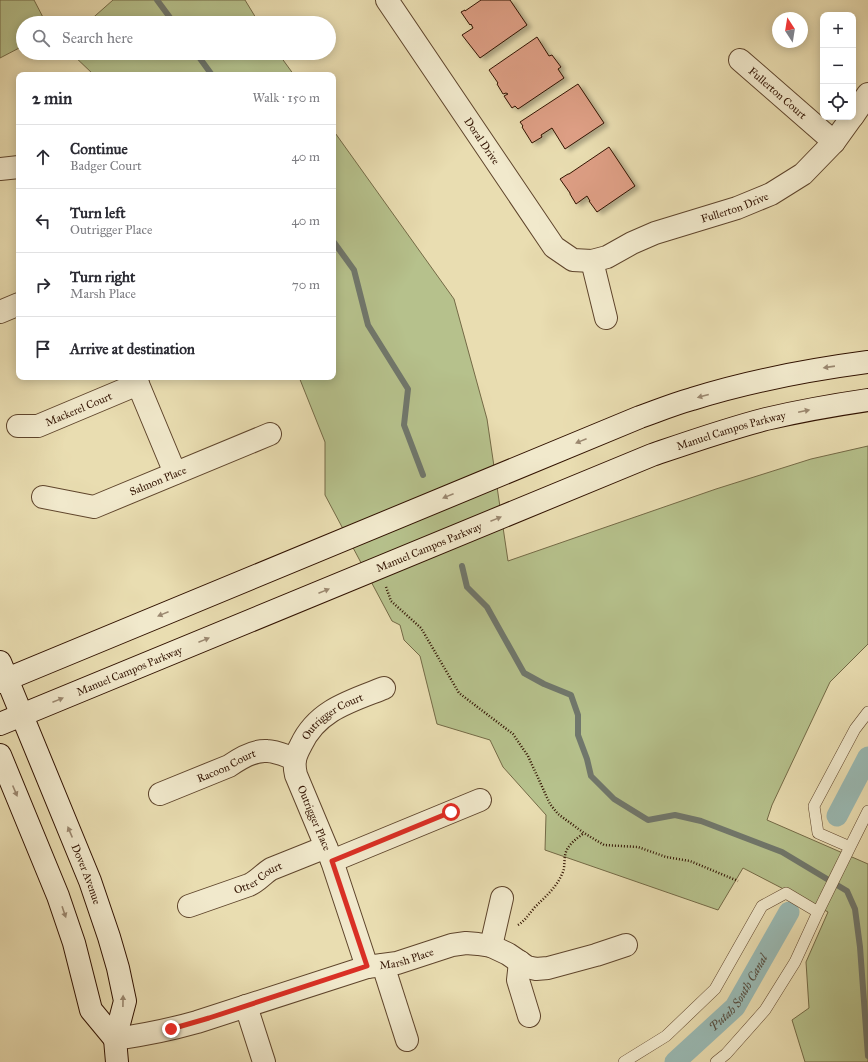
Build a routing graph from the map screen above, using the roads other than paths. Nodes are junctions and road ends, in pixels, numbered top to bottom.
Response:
1 (388, 0) edge
2 (740, 60) dead end
3 (868, 94) edge
4 (856, 112) edge
5 (850, 120) edge
6 (834, 142) junction
7 (16, 168) edge
8 (0, 169) edge
9 (592, 261) junction
10 (16, 305) edge
11 (0, 312) edge
12 (606, 318) dead end
13 (868, 362) edge
14 (137, 381) edge
15 (868, 400) edge
16 (18, 426) dead end
17 (270, 434) dead end
18 (175, 473) junction
19 (43, 497) dead end
20 (2, 674) edge
21 (384, 688) dead end
22 (868, 712) edge
23 (22, 715) junction
24 (0, 724) edge
25 (0, 755) edge
26 (295, 759) junction
27 (160, 794) dead end
28 (480, 800) dead end
29 (868, 812) edge
30 (850, 847) junction
31 (329, 854) junction
32 (502, 898) dead end
33 (189, 906) dead end
34 (820, 907) junction
35 (626, 945) dead end
36 (490, 946) junction
37 (520, 962) junction
38 (375, 966) junction
39 (246, 1006) junction
40 (529, 1016) dead end
41 (115, 1038) junction
42 (407, 1040) dead end
43 (117, 1062) edge
44 (264, 1062) edge
45 (624, 1062) edge
46 (716, 1062) edge

1 - 9 street, Doral Drive
2 - 6 street, Fullerton Court
3 - 4 street, Fullerton Drive
5 - 6 street, Fullerton Drive
6 - 9 street, Fullerton Drive
7 - 8 street
9 - 12 street
10 - 11 street
13 -> 20 street
14 - 16 street, Mackerel Court
14 - 18 street
23 -> 15 street, Manuel Campos Parkway
17 - 18 street, Salmon Place
18 - 19 street, Salmon Place
20 - 23 street, Dover Avenue
21 - 26 street, Outrigger Court
22 - 30 lane
23 - 24 street, Manuel Campos Parkway
41 -> 23 street, Dover Avenue
25 -> 41 street
26 - 27 street, Racoon Court
26 - 31 street, Outrigger Place
28 - 31 street, Otter Court
29 - 30 lane
30 - 34 lane
31 - 33 street, Otter Court
31 - 38 street, Outrigger Place
32 - 36 street
34 - 45 lane
34 - 46 lane
35 - 37 street, Marsh Place
36 - 37 street, Marsh Place
36 - 38 street, Marsh Place
37 - 40 street
38 - 39 street, Marsh Place
38 - 42 street, Outrigger Place
39 - 41 street, Marsh Place
39 - 44 street
41 - 43 street, Dover Avenue

